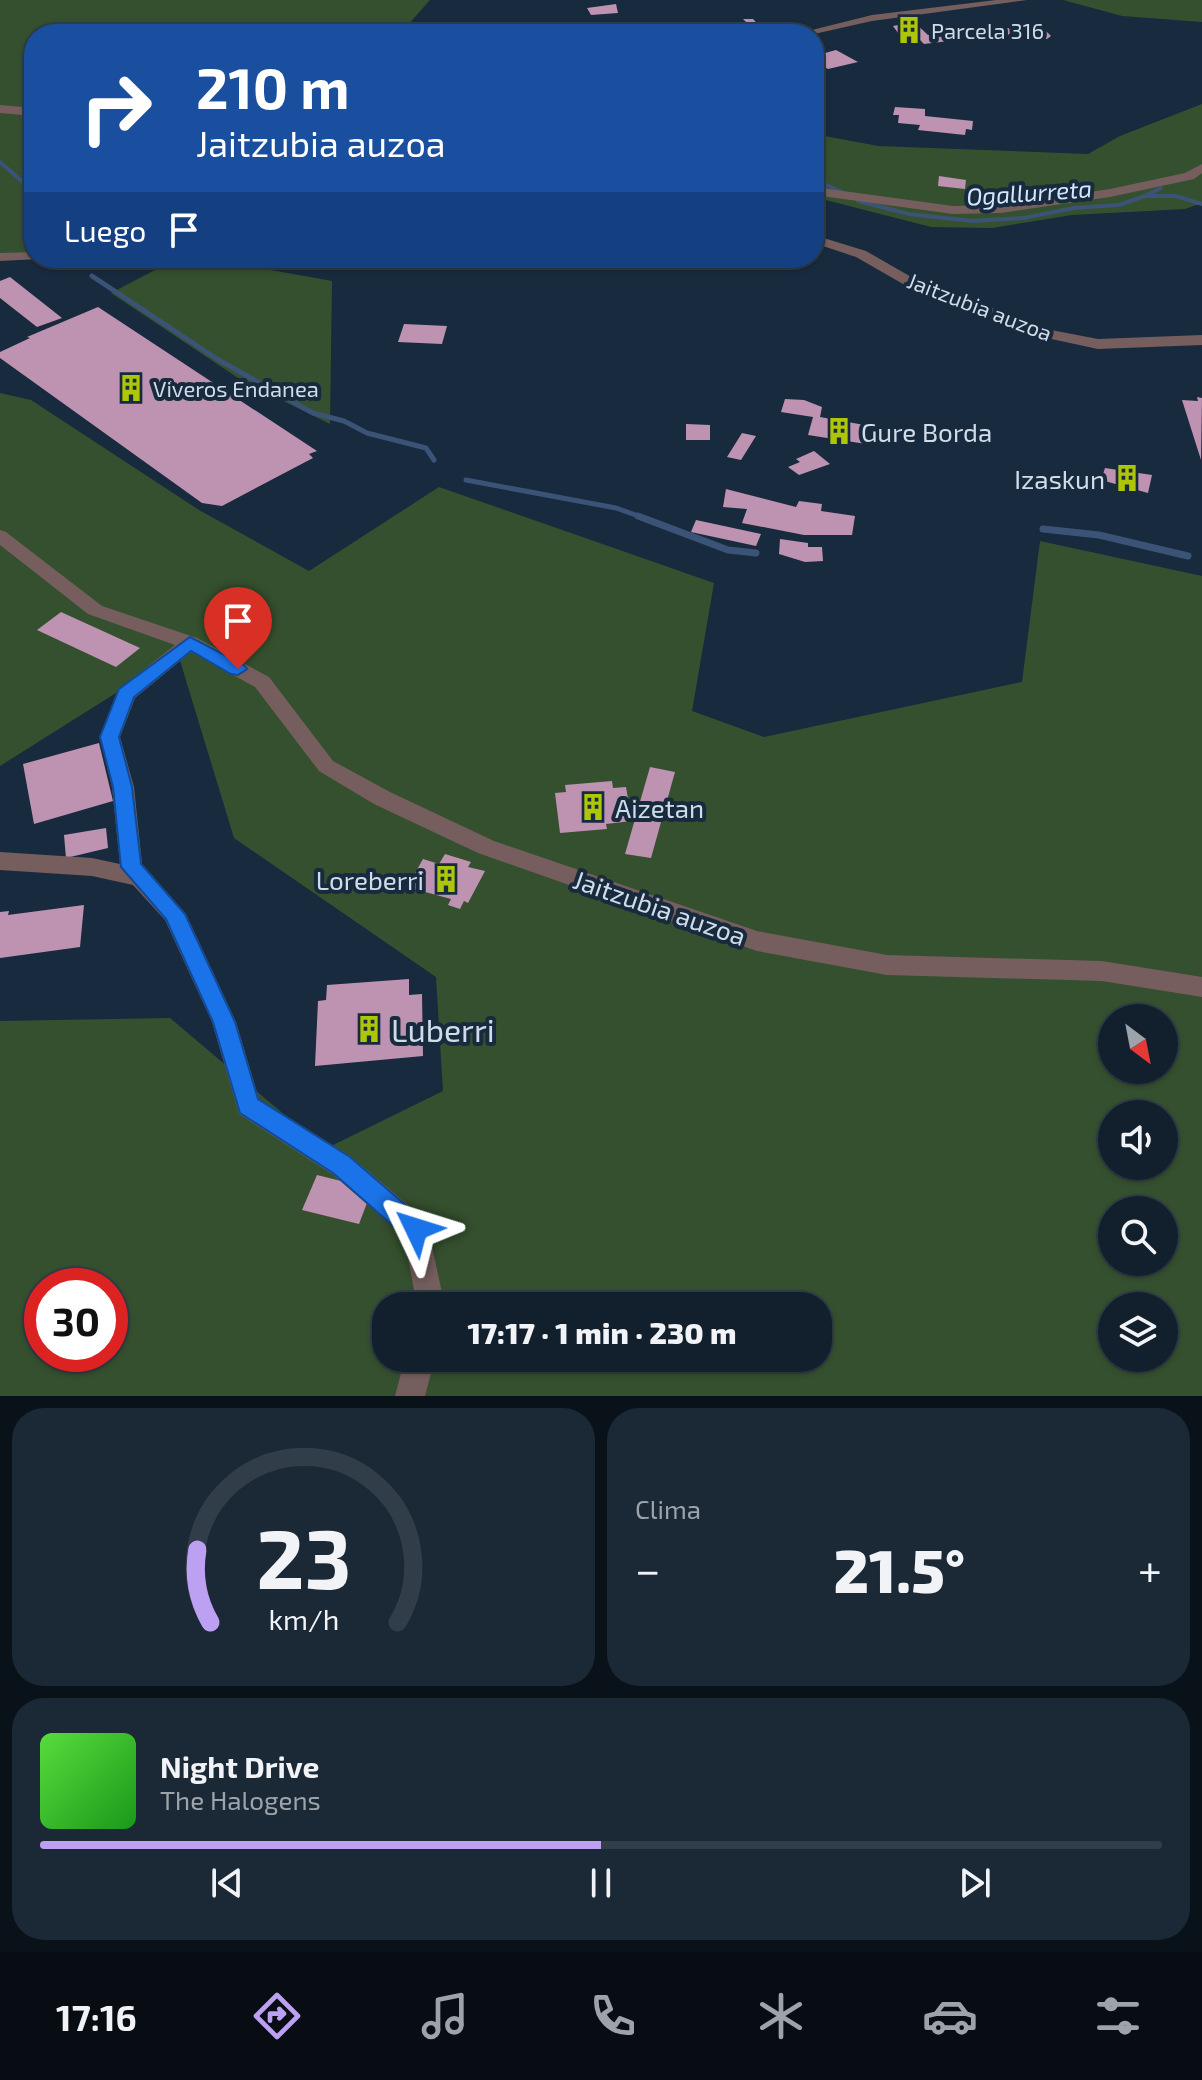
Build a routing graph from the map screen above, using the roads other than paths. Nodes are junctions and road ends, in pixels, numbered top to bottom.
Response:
1 (1022, 0) edge
2 (824, 29) edge
3 (0, 109) edge
4 (24, 111) edge
5 (1202, 168) edge
6 (824, 192) edge
7 (824, 242) edge
8 (24, 256) edge
9 (0, 257) edge
10 (1202, 340) edge
11 (0, 536) edge
12 (190, 643) junction
13 (0, 861) edge
14 (140, 877) junction
15 (1202, 987) edge
16 (428, 1292) edge
17 (416, 1372) edge
18 (410, 1396) edge

1 - 2 street
3 - 4 street
5 - 6 street
7 - 10 street, Jaitzubia auzoa
8 - 9 street
11 - 12 street, Jaitzubia auzoa
12 - 14 street
12 - 15 street, Jaitzubia auzoa
13 - 14 street
14 - 16 street
17 - 18 street

